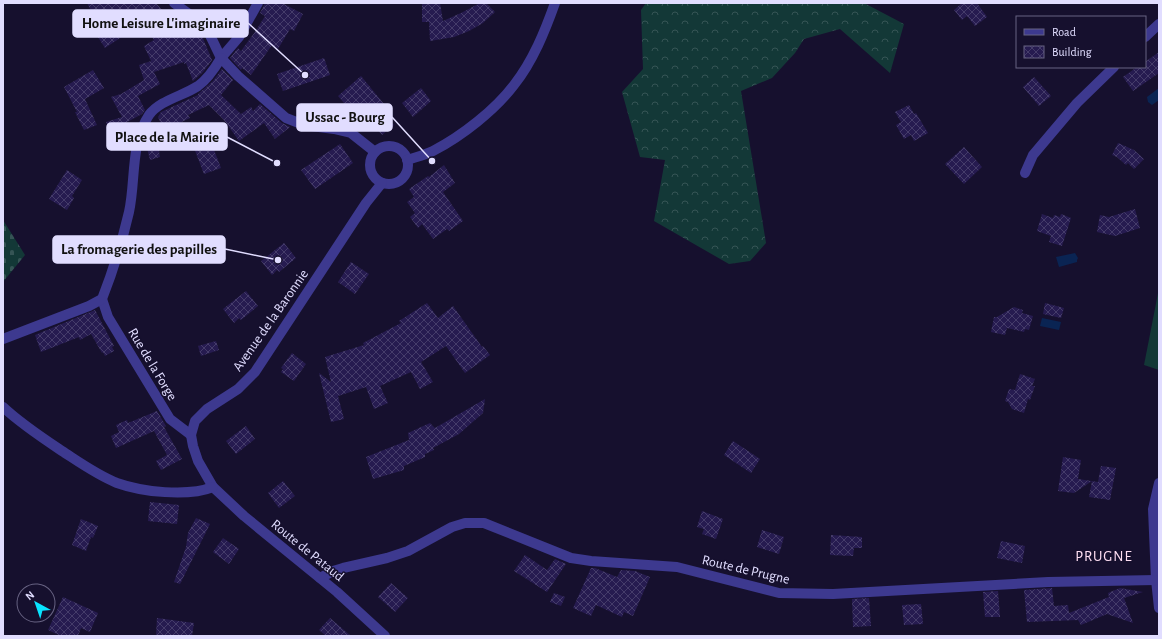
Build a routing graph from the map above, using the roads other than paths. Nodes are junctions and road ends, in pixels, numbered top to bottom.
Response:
1 (174, 3) edge
2 (258, 3) edge
3 (555, 3) edge
4 (1159, 24) edge
5 (1146, 36) edge
6 (221, 58) junction
7 (1113, 68) edge
8 (375, 152) junction
9 (407, 160) junction
10 (1024, 173) dead end
11 (382, 183) junction
12 (102, 299) junction
13 (3, 339) edge
14 (3, 407) edge
15 (192, 435) junction
16 (1159, 483) edge
17 (213, 487) junction
18 (320, 578) junction
19 (1156, 580) junction
20 (1159, 608) edge
21 (385, 636) edge

1 - 6 street
2 - 6 street
3 - 9 street
4 - 5 street
6 - 8 street
6 - 12 street
7 - 10 street
8 - 9 street
8 - 11 street
9 - 11 street
11 - 15 street, Avenue de la Baronnie
12 - 13 street
12 - 15 street, Rue de la Forge
14 - 17 street
15 - 17 street
16 - 19 street
17 - 18 street, Route de Pataud
18 - 19 street, Route de Prugne
18 - 21 street, Route de Pataud
19 - 20 street

